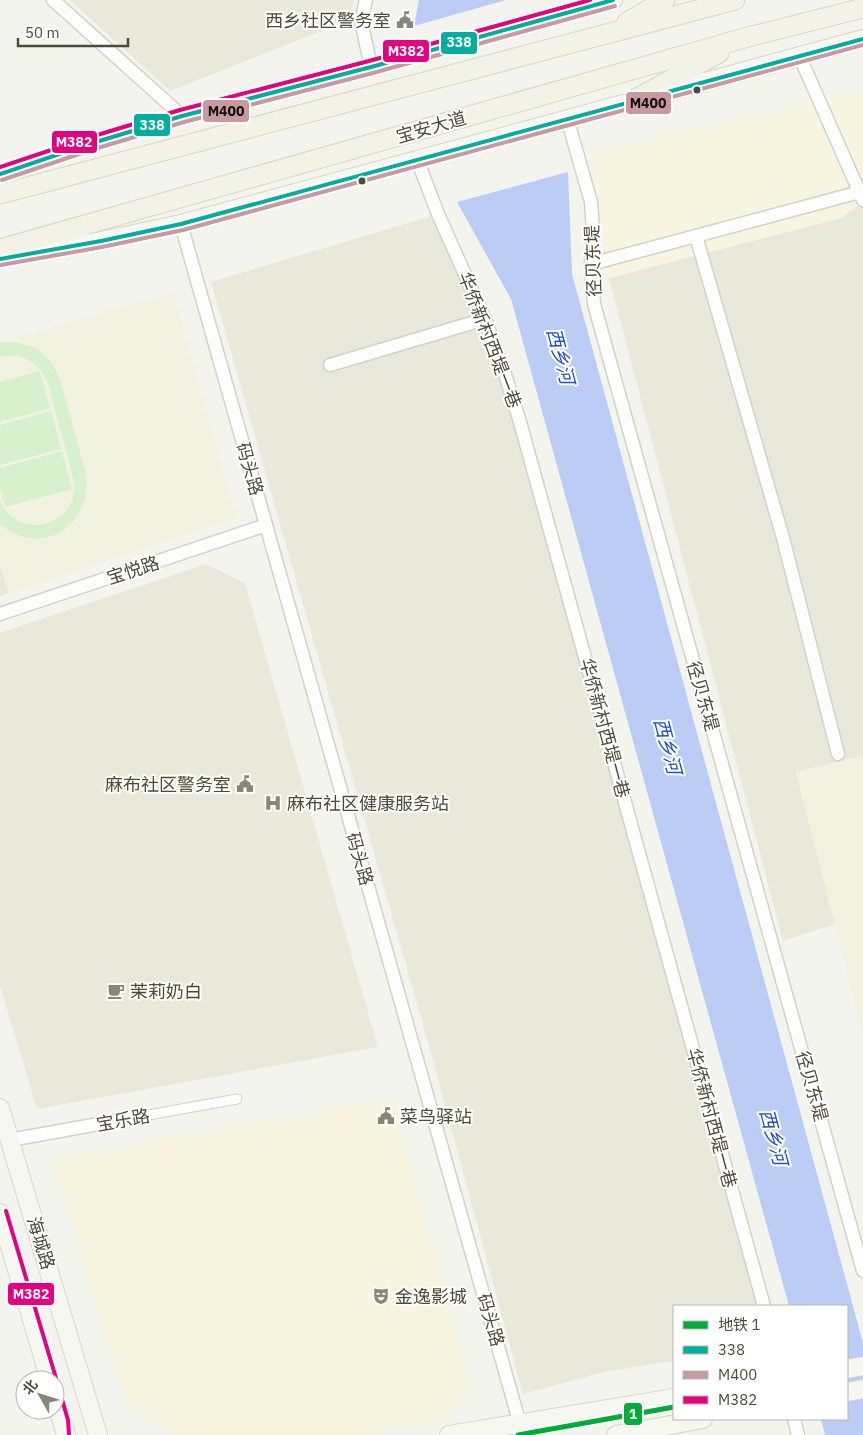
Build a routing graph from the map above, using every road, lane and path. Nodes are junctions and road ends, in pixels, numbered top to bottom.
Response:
1 (53, 0) edge
2 (366, 0) edge
3 (613, 0) edge
4 (665, 0) edge
5 (736, 0) edge
6 (578, 5) edge
7 (863, 8) edge
8 (604, 35) junction
9 (748, 37) junction
10 (863, 39) edge
11 (799, 55) junction
12 (371, 67) junction
13 (632, 101) junction
14 (182, 116) junction
15 (563, 120) junction
16 (417, 159) junction
17 (0, 174) edge
18 (0, 194) edge
19 (861, 196) edge
20 (181, 224) junction
21 (696, 236) junction
22 (0, 249) edge
23 (0, 259) edge
24 (591, 264) junction
25 (486, 319) junction
26 (330, 365) dead end
27 (266, 525) junction
28 (0, 614) edge
29 (838, 754) dead end
30 (237, 1099) dead end
31 (0, 1108) edge
32 (115, 1121) joint
33 (10, 1140) junction
34 (0, 1213) edge
35 (863, 1271) edge
36 (764, 1305) edge
37 (863, 1366) edge
38 (848, 1369) edge
39 (47, 1370) edge
40 (863, 1388) edge
41 (848, 1392) edge
42 (673, 1398) edge
43 (697, 1420) edge
44 (794, 1420) edge
45 (521, 1429) edge
46 (99, 1430) edge
47 (449, 1435) edge
48 (616, 1435) edge
49 (798, 1435) edge

1 - 14 street
2 - 12 street
3 - 6 main road
4 - 8 main road
5 - 8 main road
6 - 12 main road
7 - 9 main road, 宝安大道
8 - 18 main road
9 - 13 main road
9 - 22 main road, 宝安大道
10 - 11 main road
11 - 13 main road
11 - 19 street
12 - 14 main road
13 - 15 main road
14 - 17 main road
15 - 16 main road
15 - 24 street, 径贝东堤
16 - 20 main road
16 - 25 street, 华侨新村西堤一巷
19 - 21 street
20 - 23 main road
20 - 27 street, 码头路
21 - 24 street
21 - 29 street
24 - 35 street, 径贝东堤
25 - 26 street
25 - 36 street, 华侨新村西堤一巷
27 - 28 street, 宝悦路
27 - 45 street, 码头路
30 - 32 street, 宝乐路
31 - 33 main road, 海城路
32 - 33 street, 宝乐路
33 - 46 main road, 海城路
34 - 39 main road, 海城路
37 - 38 main road
40 - 41 main road
42 - 45 main road
43 - 48 main road
44 - 49 street
45 - 47 main road

